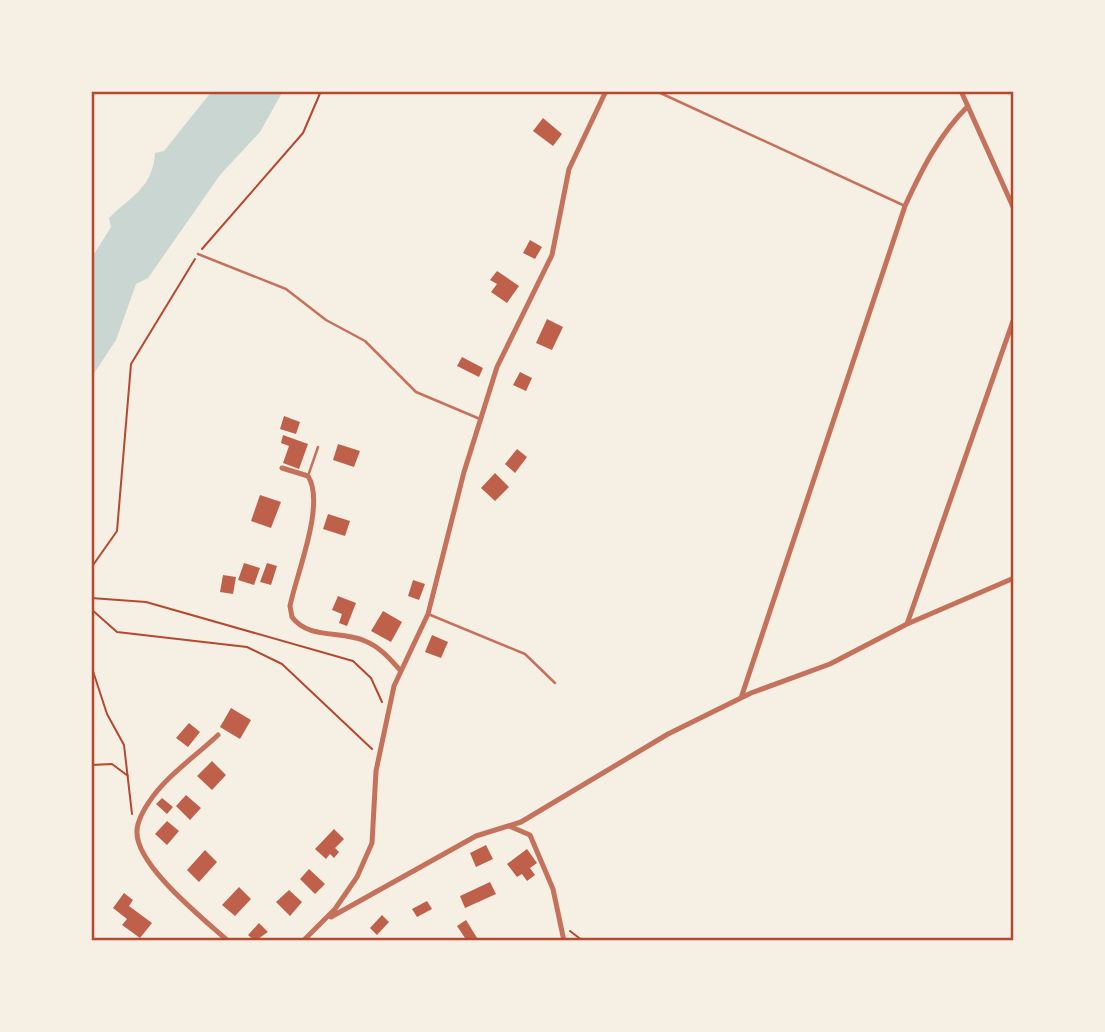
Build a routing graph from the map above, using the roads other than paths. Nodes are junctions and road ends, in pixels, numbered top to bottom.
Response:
1 (606, 91) edge
2 (656, 91) edge
3 (961, 91) edge
4 (968, 106) junction
5 (905, 206) junction
6 (1014, 209) edge
7 (198, 254) road end
8 (1014, 318) edge
9 (480, 419) junction
10 (318, 447) dead end
11 (282, 468) dead end
12 (308, 476) junction
13 (1014, 578) edge
14 (428, 614) junction
15 (907, 624) junction
16 (400, 670) junction
17 (555, 683) dead end
18 (741, 698) junction
19 (218, 735) dead end
20 (509, 826) junction
21 (322, 922) junction
22 (228, 941) edge
23 (303, 941) edge
24 (564, 941) edge

1 - 9 street
2 - 5 lane
3 - 4 street
4 - 5 street
4 - 6 street
5 - 18 street
7 - 9 lane
8 - 15 street
9 - 14 street
10 - 12 lane
11 - 12 street
12 - 16 street
13 - 15 street
14 - 16 street
14 - 17 lane
15 - 18 street
16 - 21 street
18 - 20 street
19 - 22 street
20 - 21 street
20 - 24 street
21 - 23 street

